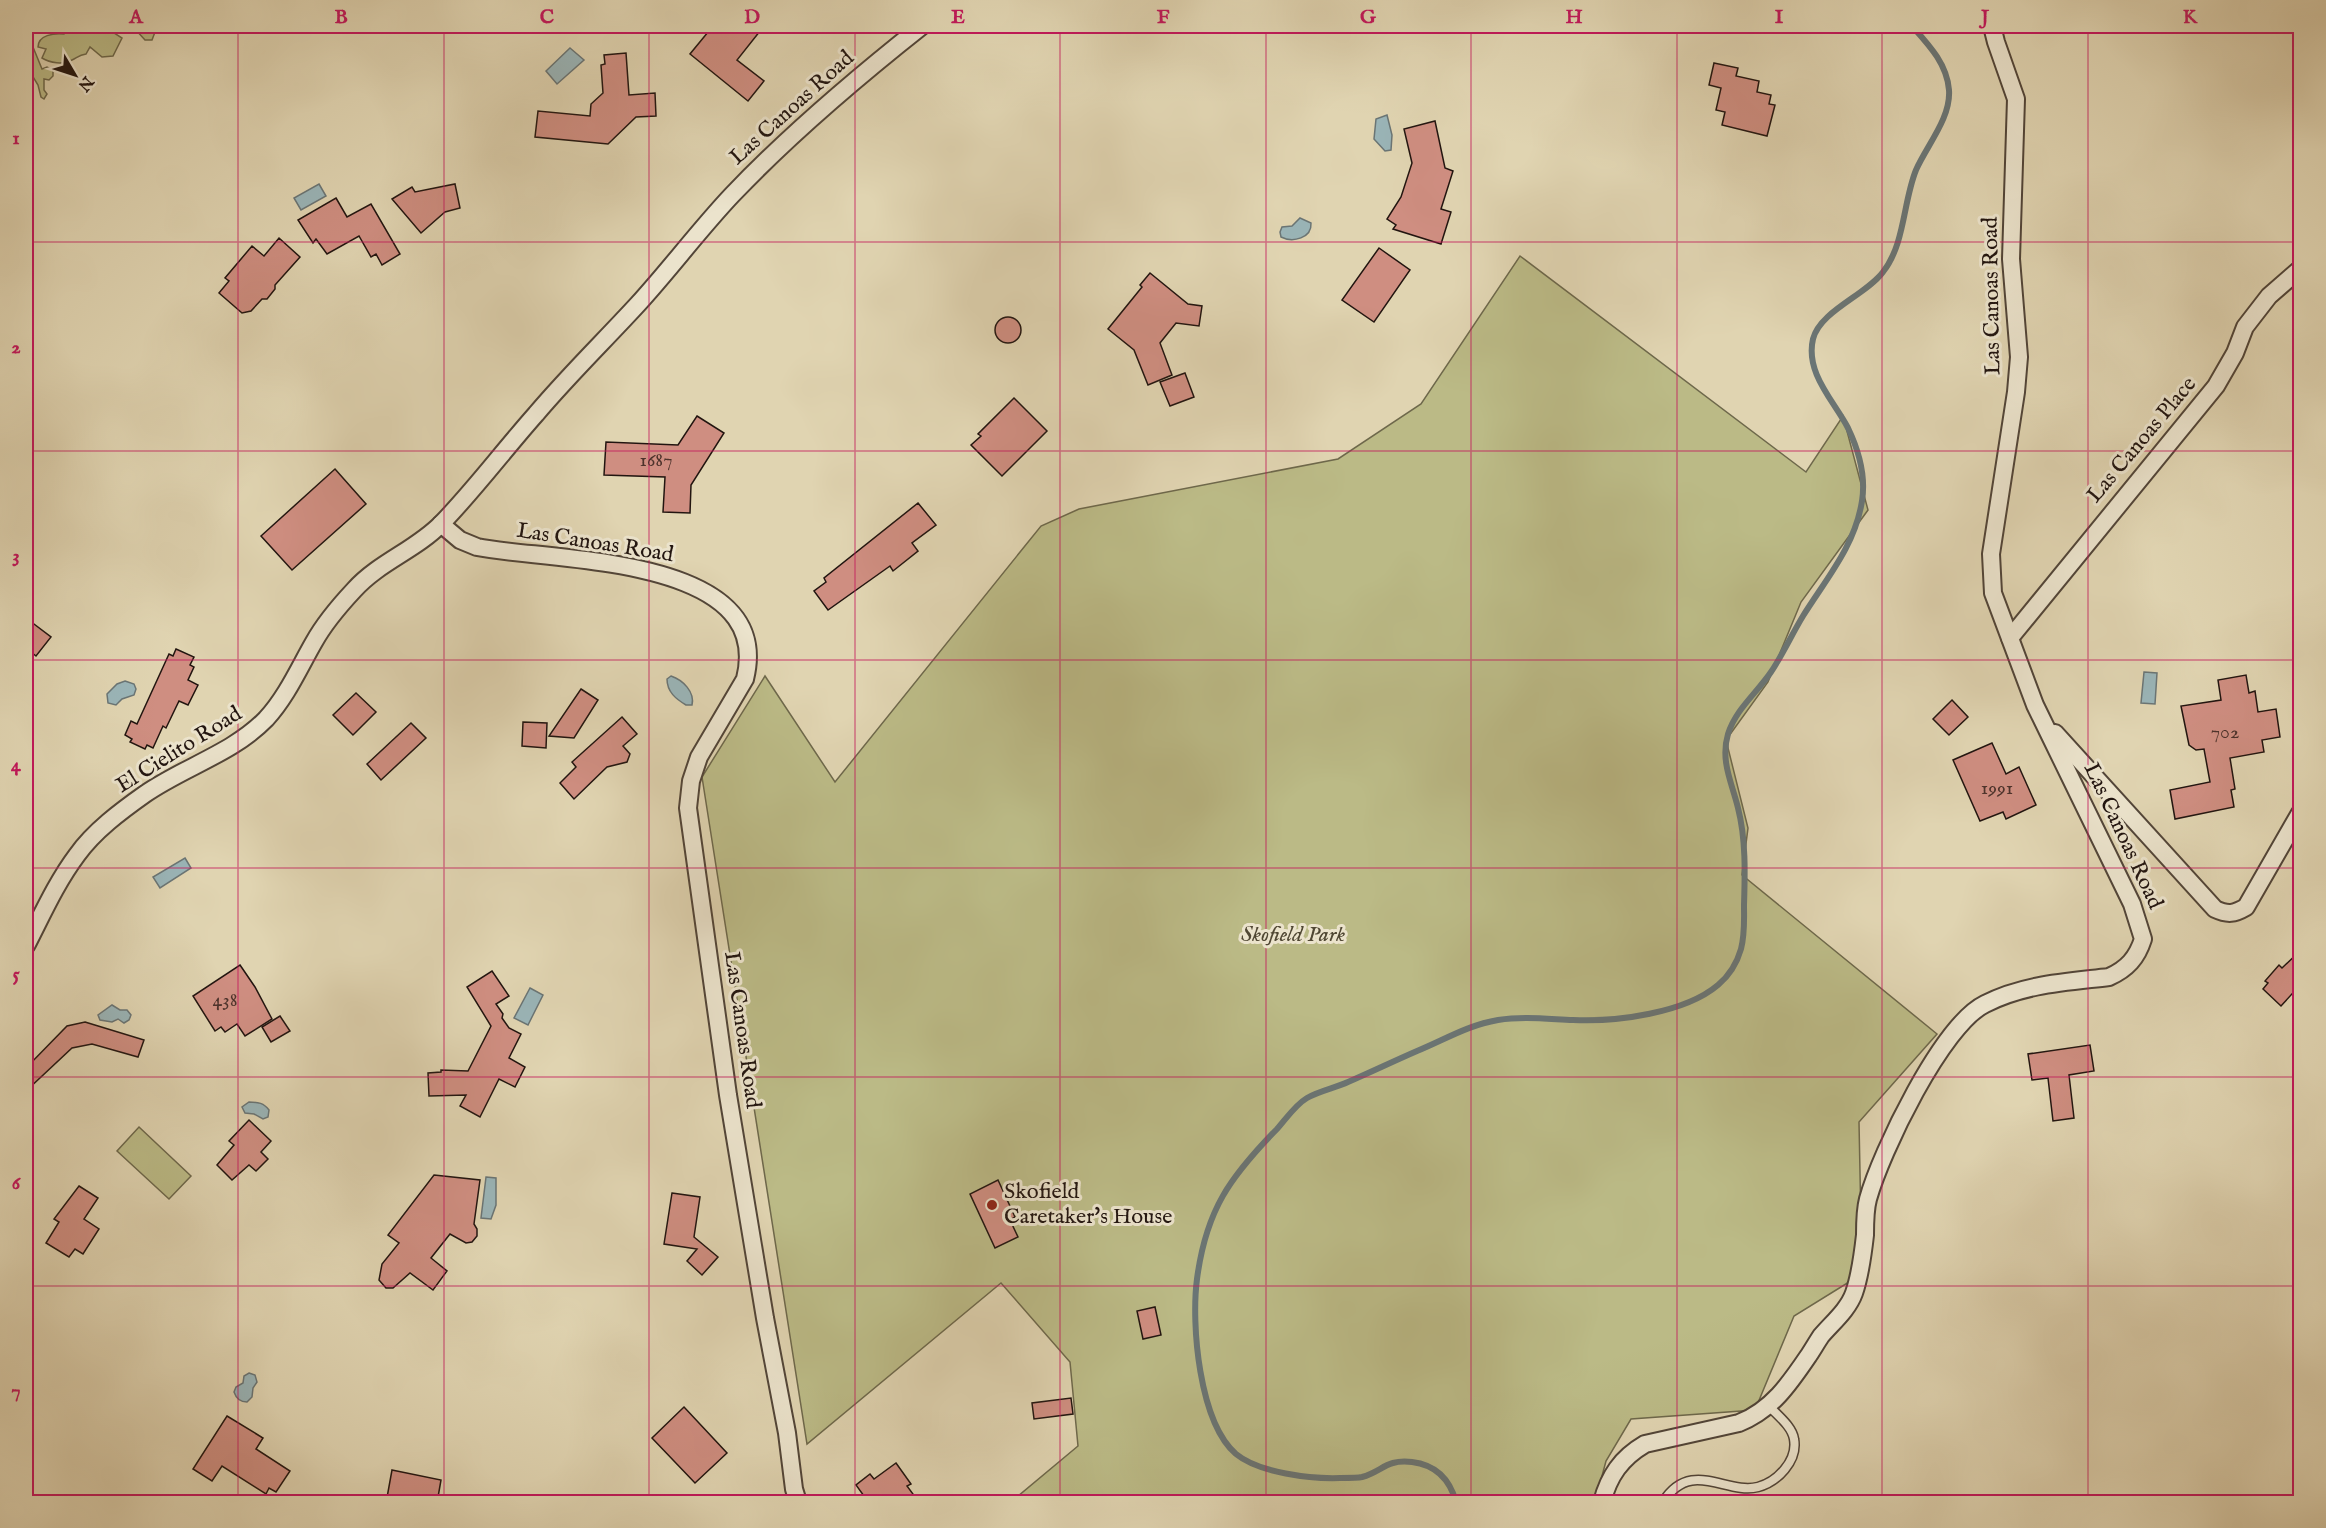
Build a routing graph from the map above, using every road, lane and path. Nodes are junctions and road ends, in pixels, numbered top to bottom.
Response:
1 (37, 26) edge
2 (51, 26) edge
3 (922, 26) edge
4 (1992, 26) edge
5 (2301, 269) edge
6 (441, 524) junction
7 (2010, 638) junction
8 (2042, 719) junction
9 (2301, 813) edge
10 (26, 946) edge
11 (1769, 1406) junction
12 (798, 1503) edge
13 (1602, 1503) edge
14 (1663, 1503) edge

1 - 2 path
3 - 6 street, Las Canoas Road
4 - 7 street, Las Canoas Road
5 - 7 street, Las Canoas Place
6 - 10 street, El Cielito Road
6 - 12 street, Las Canoas Road
7 - 8 street, Las Canoas Road
8 - 9 street
8 - 11 street, Las Canoas Road
11 - 13 street, Las Canoas Road
11 - 14 lane

